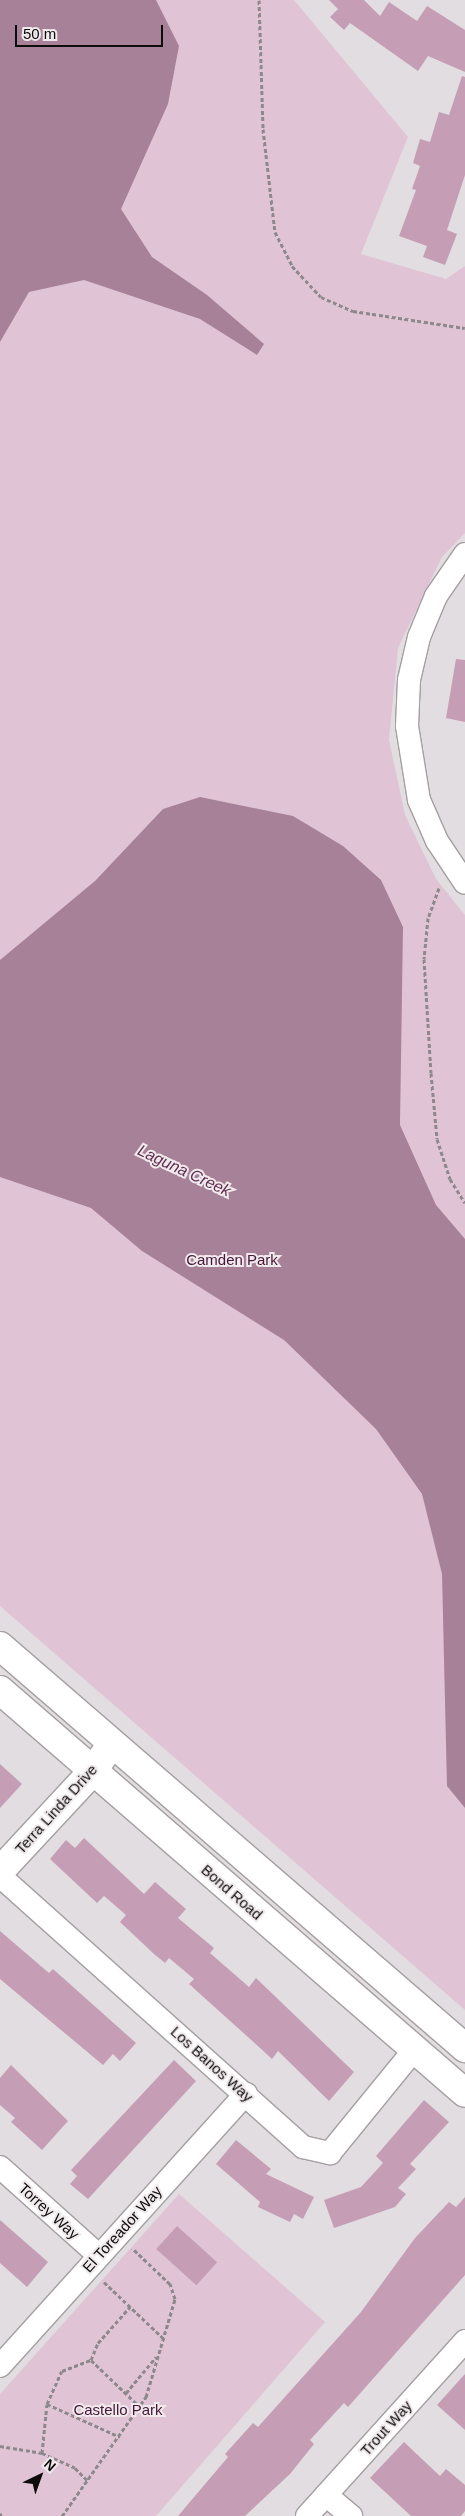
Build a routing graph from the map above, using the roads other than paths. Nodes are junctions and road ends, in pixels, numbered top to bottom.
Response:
1 (465, 554) edge
2 (465, 883) edge
3 (0, 1646) edge
4 (0, 1690) edge
5 (111, 1745) junction
6 (92, 1772) junction
7 (0, 1871) edge
8 (0, 1876) edge
9 (465, 2048) edge
10 (414, 2050) junction
11 (465, 2093) edge
12 (246, 2094) junction
13 (0, 2167) edge
14 (98, 2265) junction
15 (465, 2341) edge
16 (0, 2366) edge
17 (326, 2494) junction
18 (307, 2516) edge
19 (351, 2516) edge

1 - 2 street
3 - 5 main road
4 - 6 main road, Bond Road
5 - 6 main road, Terra Linda Drive
5 - 9 main road
6 - 7 main road, Terra Linda Drive
6 - 10 main road, Bond Road
8 - 12 street, Los Banos Way
10 - 11 main road, Bond Road
10 - 12 street, Los Banos Way
12 - 14 street, El Toreador Way
13 - 14 street, Torrey Way
14 - 16 street, El Toreador Way
15 - 17 street, Trout Way
17 - 18 street, Trout Way
17 - 19 street

